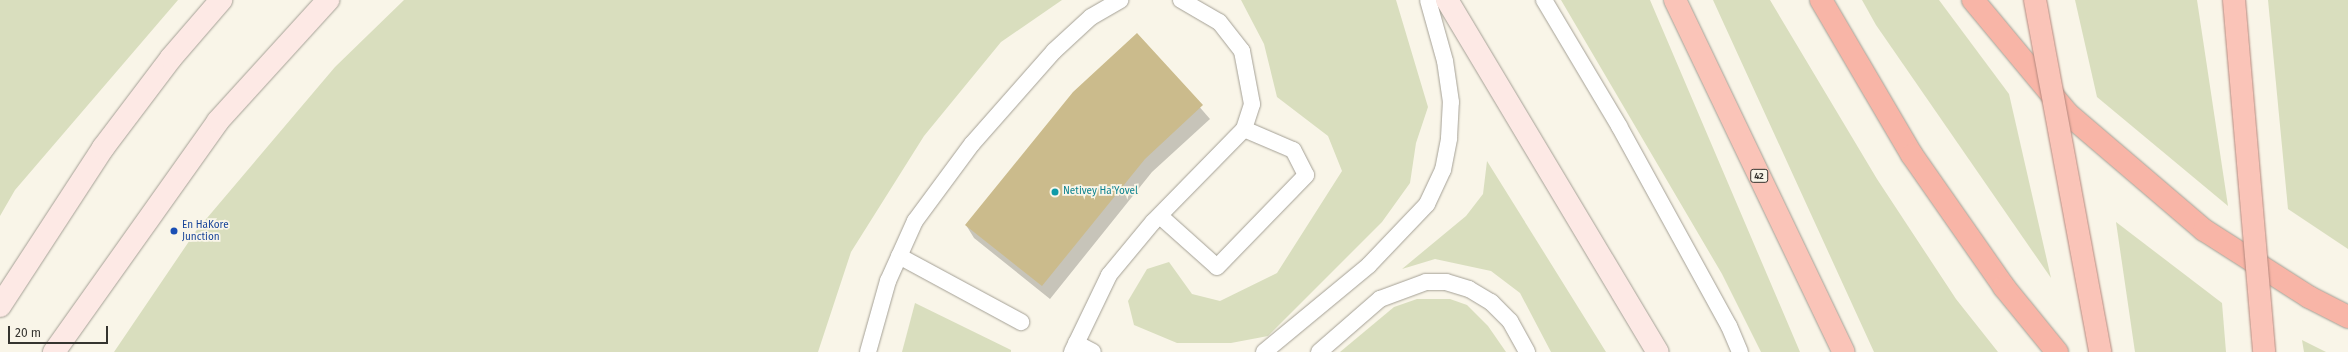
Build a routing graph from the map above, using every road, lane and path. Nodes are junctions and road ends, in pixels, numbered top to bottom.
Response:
1 (221, 0) edge
2 (328, 0) edge
3 (1120, 0) edge
4 (1181, 0) edge
5 (1428, 0) edge
6 (1447, 0) edge
7 (1544, 0) edge
8 (1675, 0) edge
9 (1821, 0) edge
10 (1973, 0) edge
11 (2036, 0) edge
12 (2234, 0) edge
13 (1244, 128) junction
14 (1160, 216) junction
15 (899, 256) junction
16 (0, 306) edge
17 (2348, 317) edge
18 (1021, 322) dead end
19 (1074, 347) edge
20 (56, 349) edge
21 (868, 352) edge
22 (1093, 352) edge
23 (1264, 352) edge
24 (1319, 352) edge
25 (1527, 352) edge
26 (1658, 352) edge
27 (1740, 352) edge
28 (1844, 352) edge
29 (2057, 352) edge
30 (2100, 352) edge
31 (2264, 352) edge

1 - 16 main road
2 - 20 main road
3 - 15 lane
4 - 13 lane
5 - 23 lane
6 - 26 main road
7 - 27 lane
8 - 28 highway, 42
9 - 29 highway
10 - 17 highway
11 - 30 highway, bridge
12 - 31 highway, bridge
13 - 14 lane
13 - 14 lane
14 - 19 lane
15 - 18 lane
15 - 21 lane
19 - 22 lane
24 - 25 lane

